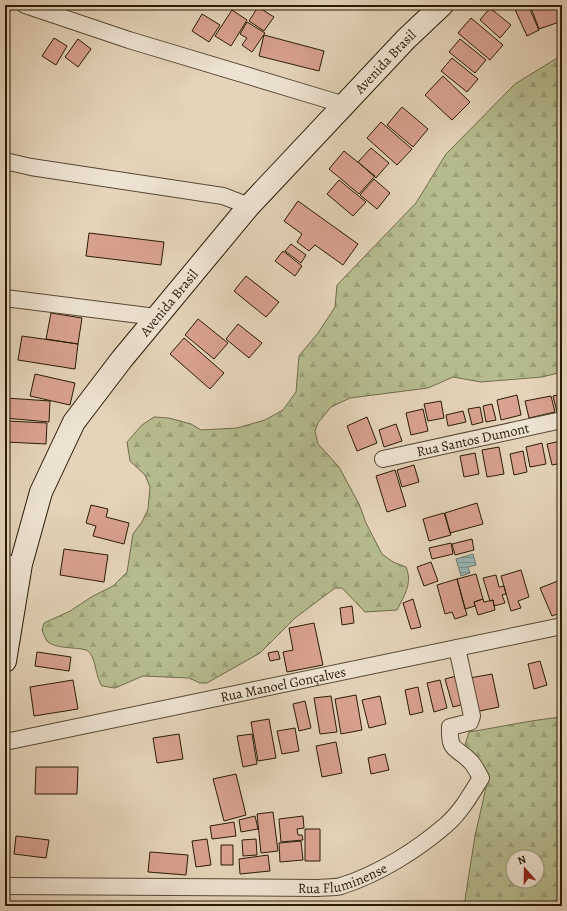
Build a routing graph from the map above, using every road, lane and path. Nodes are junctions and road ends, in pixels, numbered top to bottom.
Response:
1 (25, 5) edge
2 (442, 5) edge
3 (345, 105) junction
4 (5, 161) edge
5 (249, 206) junction
6 (5, 298) edge
7 (156, 317) junction
8 (562, 420) edge
9 (383, 459) dead end
10 (13, 564) edge
11 (562, 626) edge
12 (7, 633) edge
13 (457, 648) junction
14 (5, 661) edge
15 (5, 742) edge
16 (5, 886) edge

1 - 3 street
2 - 3 street, Avenida Brasil
3 - 5 street, Avenida Brasil
4 - 5 street
5 - 7 street, Avenida Brasil
6 - 7 street
7 - 10 street, Avenida Brasil
8 - 9 street, Rua Santos Dumont
10 - 12 street, Avenida Brasil
11 - 13 street, Rua Manoel Gonçalves
12 - 14 street, Avenida Brasil
13 - 15 street, Rua Manoel Gonçalves
13 - 16 street, Rua Fluminense

